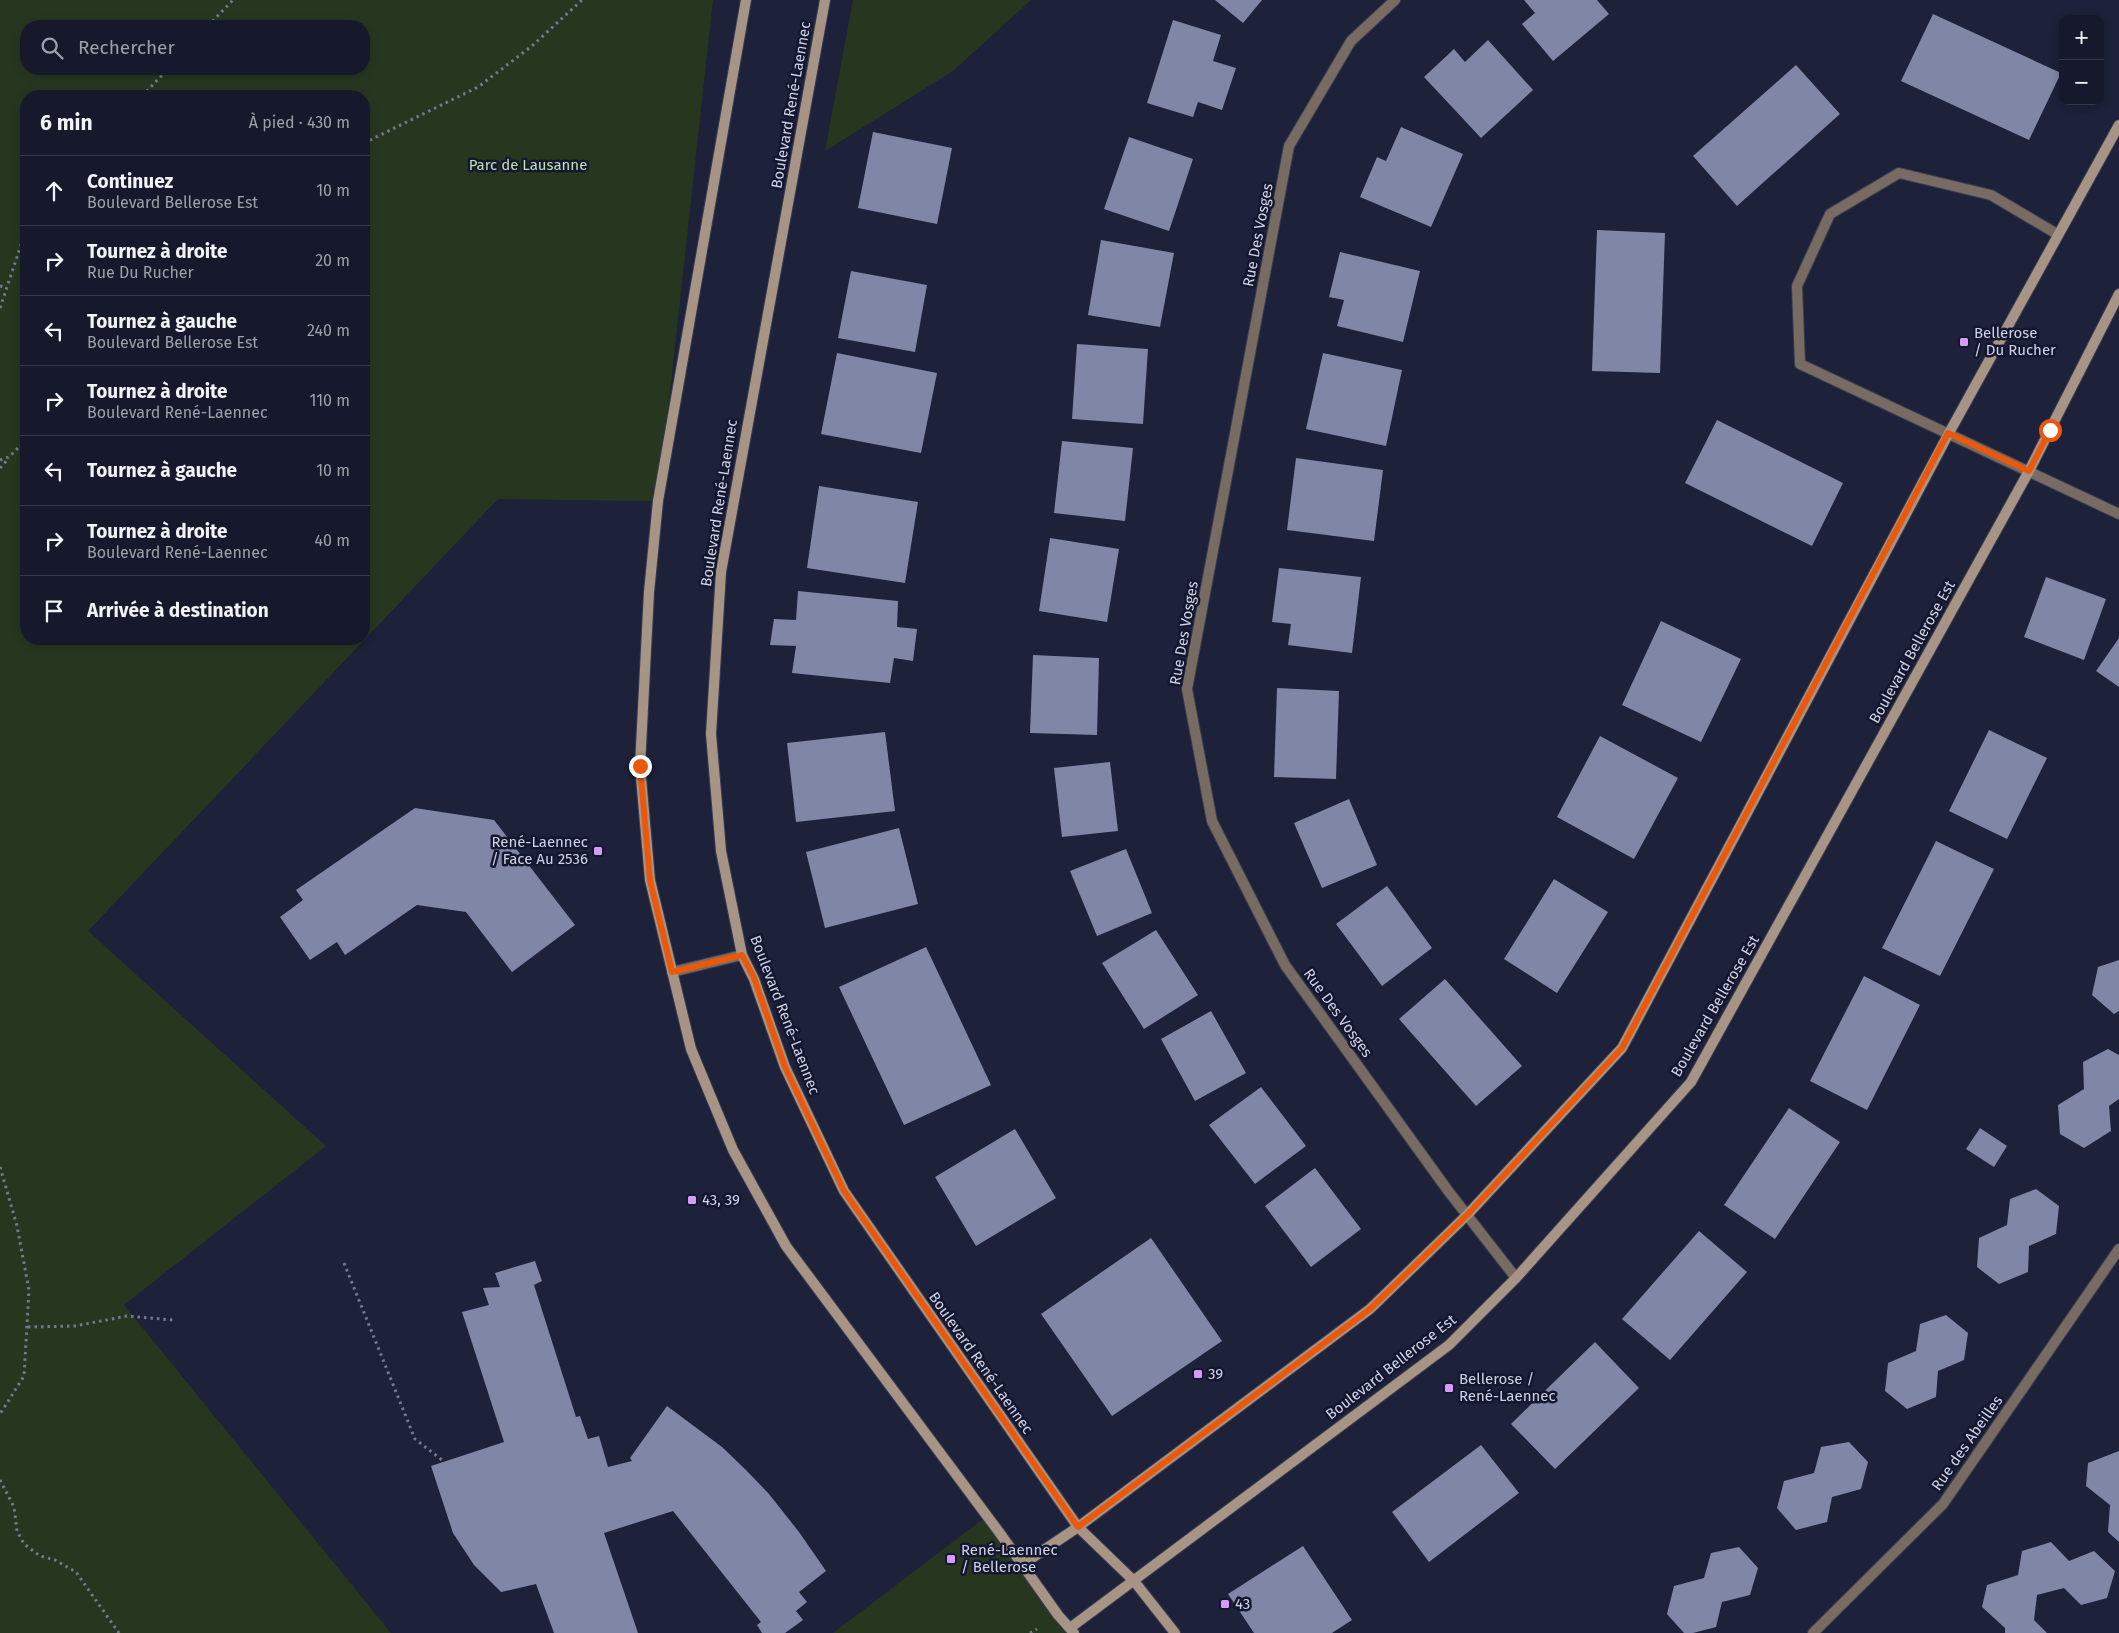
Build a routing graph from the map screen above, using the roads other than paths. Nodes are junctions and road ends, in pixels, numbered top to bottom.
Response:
1 (746, 0) edge
2 (825, 0) edge
3 (1395, 0) edge
4 (2119, 125) edge
5 (2057, 234) junction
6 (2119, 294) edge
7 (1948, 433) junction
8 (2029, 471) junction
9 (2119, 514) edge
10 (742, 955) junction
11 (672, 972) junction
12 (1468, 1214) junction
13 (2119, 1248) edge
14 (1516, 1278) junction
15 (1078, 1527) junction
16 (1023, 1564) junction
17 (1134, 1580) junction
18 (1072, 1630) edge
19 (1175, 1633) edge
20 (1813, 1633) edge

1 - 11 street
2 - 10 street, Boulevard René-Laennec
3 - 12 street, Rue Des Vosges
4 - 5 street
5 - 7 street
5 - 7 street
6 - 8 street, Boulevard Bellerose Est
7 - 8 street
7 - 12 street
8 - 9 street
8 - 14 street, Boulevard Bellerose Est
10 - 11 street
10 - 15 street, Boulevard René-Laennec
11 - 16 street
12 - 14 street, Rue Des Vosges
12 - 15 street
13 - 20 street, Rue des Abeilles
14 - 17 street, Boulevard Bellerose Est
15 - 16 street
15 - 17 street, Boulevard René-Laennec
16 - 18 street
17 - 18 street, Boulevard Bellerose Est
17 - 19 street, Boulevard René-Laennec

